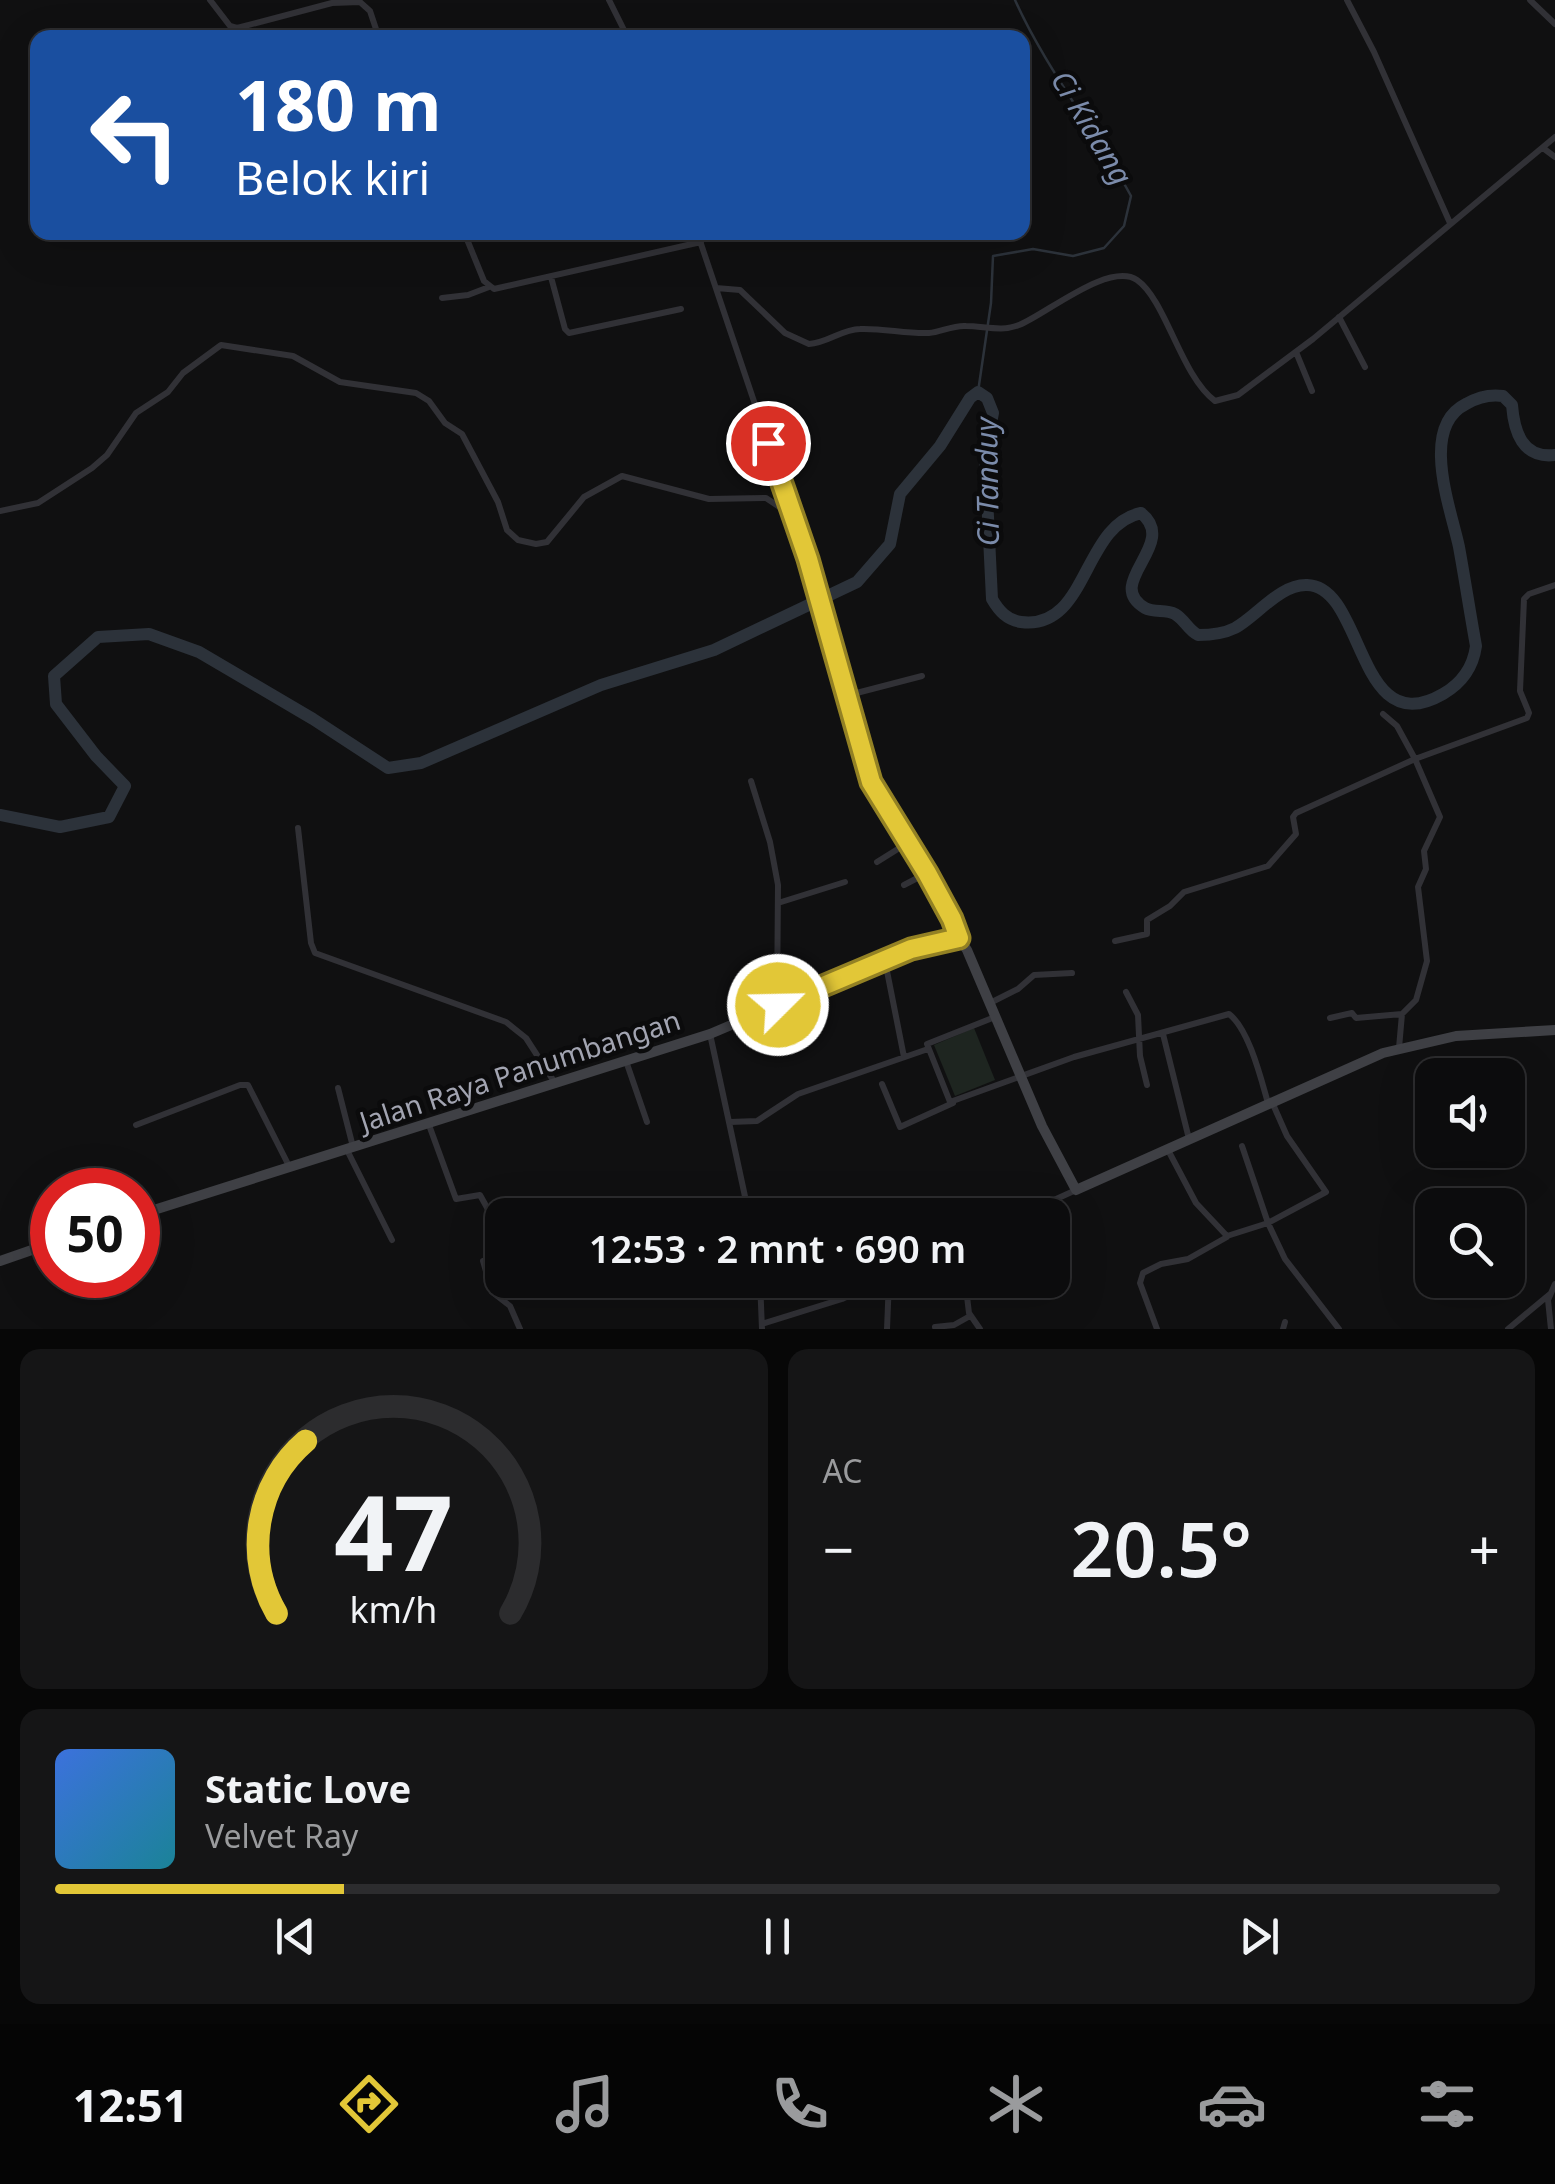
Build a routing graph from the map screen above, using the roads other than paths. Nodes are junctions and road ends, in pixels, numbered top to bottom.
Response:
1 (210, 0) edge
2 (609, 0) edge
3 (1348, 0) edge
4 (1530, 0) edge
5 (1555, 24) edge
6 (377, 30) edge
7 (624, 30) edge
8 (1555, 137) edge
9 (1543, 148) junction
10 (1555, 157) edge
11 (1450, 223) junction
12 (468, 240) edge
13 (701, 242) joint
14 (550, 277) junction
15 (489, 287) junction
16 (716, 288) junction
17 (442, 298) dead end
18 (682, 309) dead end
19 (1339, 317) junction
20 (1296, 352) junction
21 (1365, 367) dead end
22 (1312, 391) dead end
23 (0, 512) edge
24 (793, 516) junction
25 (1555, 585) edge
26 (922, 676) dead end
27 (845, 696) junction
28 (1383, 714) dead end
29 (1414, 759) junction
30 (751, 781) dead end
31 (298, 828) dead end
32 (909, 842) junction
33 (877, 862) dead end
34 (927, 873) junction
35 (845, 882) dead end
36 (904, 885) dead end
37 (778, 903) junction
38 (959, 938) junction
39 (1116, 941) dead end
40 (885, 960) junction
41 (1072, 973) dead end
42 (1126, 992) dead end
43 (990, 1003) junction
44 (778, 1005) junction
45 (1402, 1014) junction
46 (996, 1016) junction
47 (1330, 1018) dead end
48 (1555, 1030) edge
49 (710, 1034) junction
50 (1162, 1034) junction
51 (1139, 1039) junction
52 (1399, 1048) junction
53 (928, 1049) junction
54 (904, 1057) junction
55 (626, 1062) junction
56 (1019, 1074) junction
57 (556, 1084) junction
58 (882, 1084) dead end
59 (1146, 1084) dead end
60 (338, 1088) dead end
61 (1270, 1102) junction
62 (953, 1103) junction
63 (647, 1122) dead end
64 (730, 1122) junction
65 (136, 1125) dead end
66 (429, 1125) junction
67 (1189, 1140) junction
68 (1242, 1146) dead end
69 (350, 1149) junction
70 (1168, 1150) junction
71 (290, 1168) junction
72 (1076, 1190) junction
73 (746, 1198) edge
74 (1058, 1198) edge
75 (485, 1204) edge
76 (160, 1209) edge
77 (1268, 1223) junction
78 (1228, 1236) junction
79 (392, 1240) dead end
80 (30, 1251) edge
81 (0, 1261) edge
82 (483, 1261) dead end
83 (1555, 1284) edge
84 (1550, 1294) junction
85 (761, 1298) edge
86 (844, 1298) edge
87 (889, 1298) edge
88 (968, 1298) edge
89 (970, 1316) junction
90 (762, 1326) edge
91 (935, 1327) edge
92 (520, 1329) edge
93 (887, 1329) edge
94 (980, 1329) edge
95 (1157, 1329) edge
96 (1339, 1329) edge
97 (1508, 1329) edge
98 (1551, 1329) edge

1 - 6 street
2 - 7 street
3 - 11 street
4 - 5 street
8 - 9 street
9 - 10 street
9 - 11 street
11 - 19 street
12 - 15 street
13 - 14 street
13 - 16 street
14 - 15 street
14 - 18 street
15 - 17 street
16 - 20 street
16 - 24 street
19 - 20 street
19 - 21 street
20 - 22 street
23 - 24 street
24 - 27 street
25 - 29 street
26 - 27 street
27 - 32 street
28 - 29 street
29 - 39 street
29 - 45 street
30 - 37 street
31 - 57 street
32 - 33 street
32 - 34 street
34 - 36 street
34 - 38 street
35 - 37 street
37 - 44 street
38 - 40 main road, Jalan Raya Panumbangan
38 - 43 main road
40 - 44 main road, Jalan Raya Panumbangan
40 - 54 street
41 - 43 street
42 - 51 street
43 - 46 main road
44 - 49 main road, Jalan Raya Panumbangan
45 - 47 street
45 - 52 street
46 - 53 street
46 - 56 main road
48 - 52 main road
49 - 55 main road, Jalan Raya Panumbangan
49 - 64 street
50 - 51 street
50 - 61 street
50 - 67 street
51 - 56 street
51 - 59 street
52 - 61 main road
53 - 54 street
53 - 62 street
54 - 64 street
55 - 57 main road, Jalan Raya Panumbangan
55 - 63 street
56 - 62 street
56 - 72 main road
57 - 66 main road, Jalan Raya Panumbangan
58 - 62 street
60 - 69 street
61 - 67 main road
61 - 77 street
64 - 73 street
65 - 71 street
66 - 69 main road, Jalan Raya Panumbangan
66 - 75 street
67 - 70 main road
68 - 77 street
69 - 71 main road, Jalan Raya Panumbangan
69 - 79 street
70 - 72 main road
70 - 78 street
71 - 76 main road, Jalan Raya Panumbangan
72 - 74 street
77 - 78 street
77 - 96 street
78 - 95 street
80 - 81 main road
82 - 92 street
83 - 84 street
84 - 97 street
84 - 98 street
85 - 90 street
86 - 90 street
87 - 93 street
88 - 89 street
89 - 91 street
89 - 94 street

